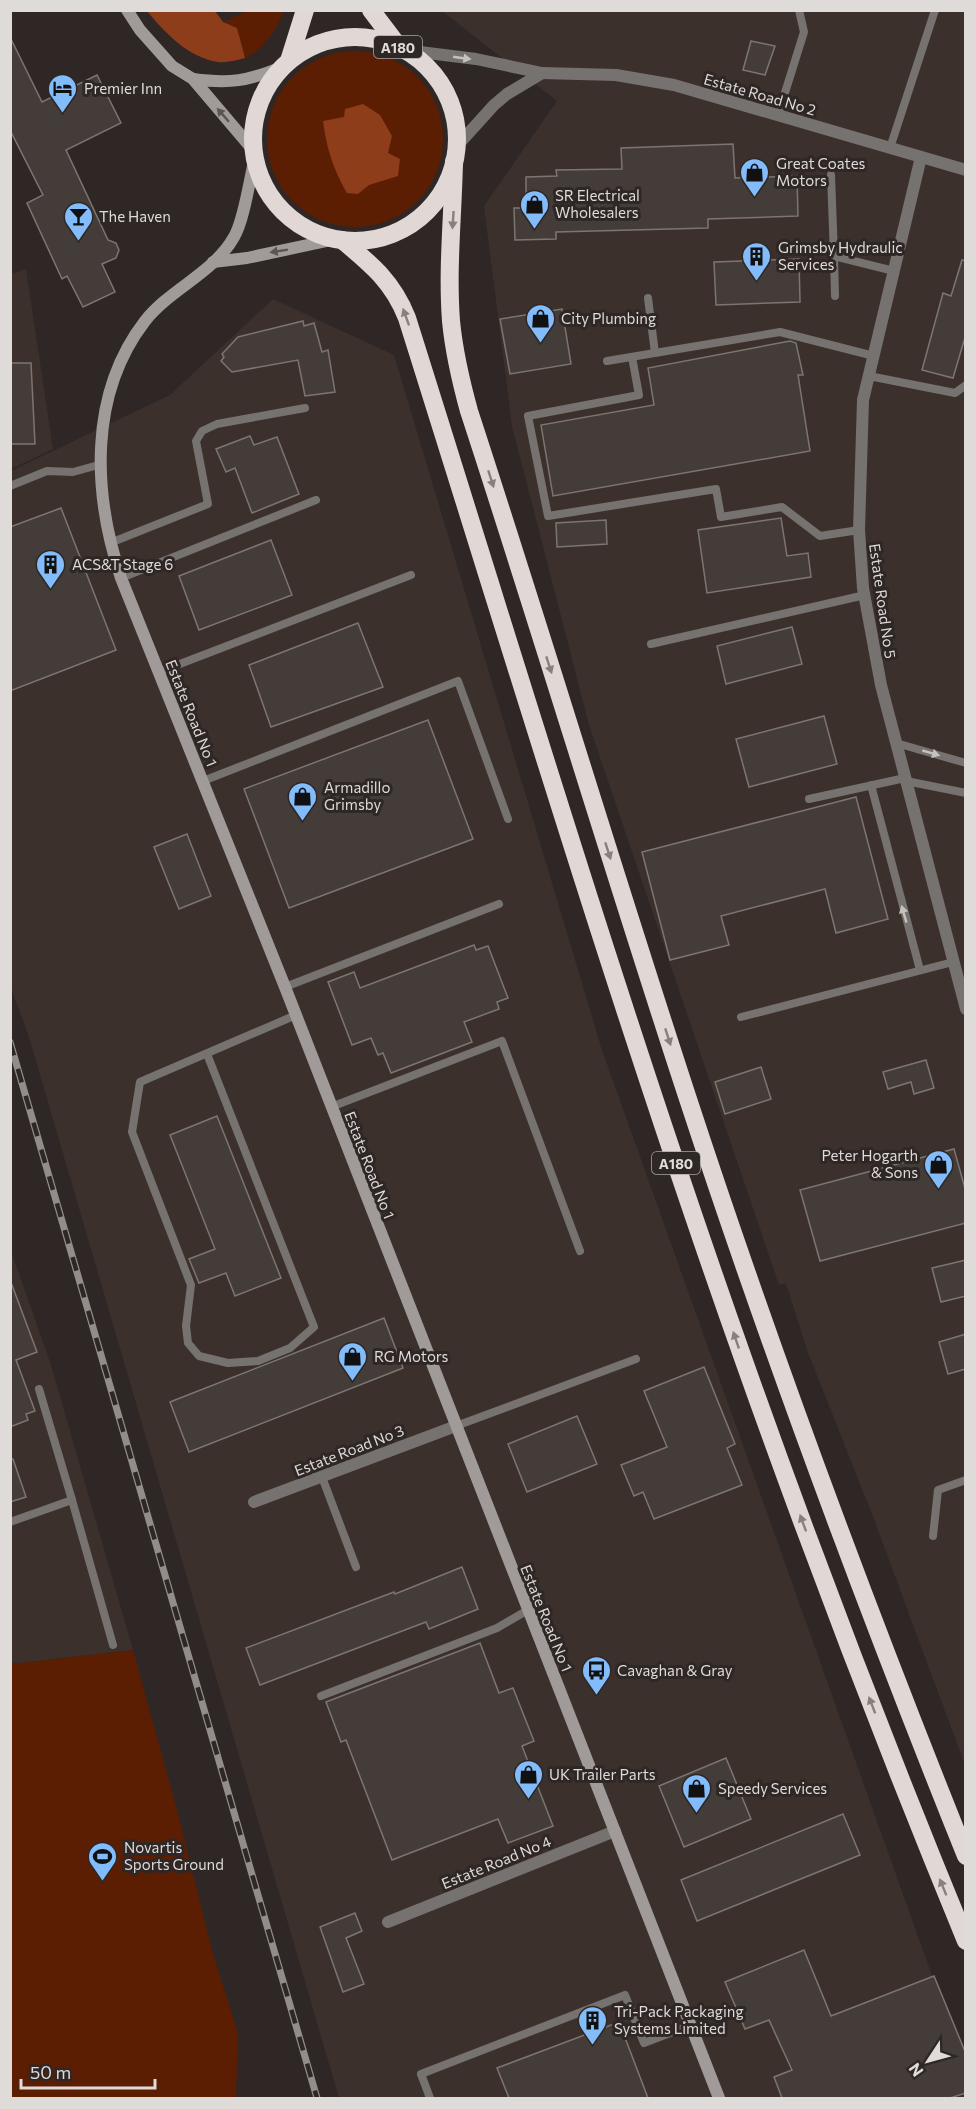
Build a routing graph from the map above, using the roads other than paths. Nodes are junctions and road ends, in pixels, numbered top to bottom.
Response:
1 (127, 10) edge
2 (305, 10) edge
3 (371, 10) edge
4 (800, 10) edge
5 (934, 10) edge
6 (401, 48) junction
7 (286, 64) junction
8 (542, 73) junction
9 (193, 79) junction
10 (778, 115) junction
11 (890, 148) junction
12 (254, 154) junction
13 (455, 154) junction
14 (921, 157) junction
15 (966, 170) edge
16 (831, 176) dead end
17 (339, 239) junction
18 (834, 256) junction
19 (213, 262) junction
20 (894, 272) junction
21 (835, 296) dead end
22 (648, 298) dead end
23 (655, 353) junction
24 (874, 356) junction
25 (632, 357) junction
26 (607, 362) dead end
27 (869, 376) junction
28 (966, 385) edge
29 (305, 408) dead end
30 (102, 464) junction
31 (10, 486) edge
32 (316, 500) dead end
33 (859, 530) junction
34 (110, 543) junction
35 (411, 575) dead end
36 (121, 578) junction
37 (865, 595) junction
38 (651, 644) dead end
39 (159, 672) junction
40 (896, 743) junction
41 (966, 763) edge
42 (906, 780) junction
43 (203, 781) junction
44 (871, 785) junction
45 (966, 792) edge
46 (810, 799) dead end
47 (508, 819) dead end
48 (498, 904) dead end
49 (953, 962) junction
50 (920, 970) junction
51 (285, 987) junction
52 (966, 1009) edge
53 (296, 1015) junction
54 (741, 1017) dead end
55 (207, 1054) junction
56 (332, 1107) junction
57 (580, 1251) dead end
58 (636, 1359) dead end
59 (39, 1389) dead end
60 (456, 1426) junction
61 (322, 1477) junction
62 (966, 1480) edge
63 (72, 1500) junction
64 (254, 1502) dead end
65 (10, 1522) edge
66 (933, 1536) dead end
67 (356, 1567) dead end
68 (528, 1610) junction
69 (113, 1645) dead end
70 (321, 1696) dead end
71 (615, 1831) junction
72 (966, 1856) edge
73 (388, 1922) dead end
74 (966, 1941) edge
75 (691, 2025) junction
76 (430, 2098) edge
77 (719, 2098) edge

1 - 9 street
2 - 7 highway, A180
3 - 6 highway, A180
4 - 10 lane
5 - 11 lane
6 - 7 highway, A180
6 -> 8 street, Estate Road No 2
6 - 13 highway, A180
7 - 9 street
7 - 12 highway, A180
8 - 10 street, Estate Road No 2
8 - 13 street
12 -> 9 street
10 - 11 street, Estate Road No 2
11 - 14 street, Estate Road No 2
12 - 17 highway, A180
12 - 19 street, Estate Road No 1
13 - 17 highway, A180
13 -> 72 highway, A180
14 - 15 street, Estate Road No 2
14 - 20 street, Estate Road No 5
16 - 18 lane
17 -> 19 street
74 -> 17 highway, A180
18 - 20 lane
18 - 21 lane
19 - 30 street, Estate Road No 1
20 - 24 street, Estate Road No 5
22 - 23 lane
23 - 24 lane
23 - 25 lane
24 - 27 street, Estate Road No 5
25 - 26 lane
25 - 33 lane
27 - 28 lane
27 - 33 street, Estate Road No 5
29 - 34 lane
30 - 31 lane
30 - 34 street, Estate Road No 1
32 - 36 lane
33 - 37 street, Estate Road No 5
34 - 36 street, Estate Road No 1
35 - 39 lane
36 - 39 street, Estate Road No 1
37 - 38 lane
37 - 40 street, Estate Road No 5
39 - 43 street, Estate Road No 1
40 -> 41 lane
40 - 42 street, Estate Road No 5
42 - 44 lane
42 - 45 lane
42 - 49 street, Estate Road No 5
43 - 47 lane
43 - 51 street, Estate Road No 1
44 - 46 lane
50 -> 44 lane
48 - 51 lane
49 - 50 lane
49 - 52 street, Estate Road No 5
50 - 54 lane
51 - 53 street, Estate Road No 1
53 - 55 lane
53 - 56 street, Estate Road No 1
55 - 55 lane
56 - 57 lane
56 - 60 street, Estate Road No 1
58 - 60 lane
59 - 63 lane
60 - 61 street, Estate Road No 3
60 - 68 street, Estate Road No 1
61 - 64 street, Estate Road No 3
61 - 67 lane
62 - 66 lane
63 - 65 lane
63 - 69 lane
68 - 70 lane
68 - 71 street, Estate Road No 1
71 - 73 street, Estate Road No 4
71 - 75 street, Estate Road No 1
75 - 76 lane
75 - 77 street, Estate Road No 1

